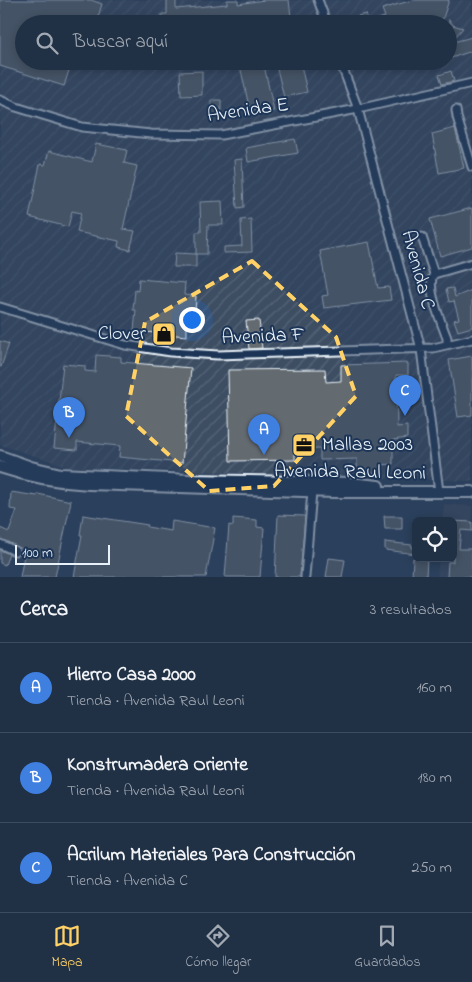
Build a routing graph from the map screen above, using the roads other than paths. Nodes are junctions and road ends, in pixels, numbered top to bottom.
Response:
1 (318, 0) edge
2 (324, 15) edge
3 (343, 70) edge
4 (472, 83) edge
5 (0, 100) edge
6 (358, 109) junction
7 (456, 110) dead end
8 (472, 167) edge
9 (422, 237) dead end
10 (472, 263) edge
11 (434, 274) junction
12 (0, 307) edge
13 (472, 338) edge
14 (447, 344) junction
15 (421, 349) junction
16 (0, 456) edge
17 (0, 467) edge
18 (312, 491) junction
19 (439, 492) junction
20 (472, 492) edge
21 (0, 544) edge
22 (15, 551) dead end
23 (305, 577) edge

1 - 2 street
3 - 6 street, Avenida C
4 - 6 street, Avenida E
5 - 6 street, Avenida E
6 - 15 street, Avenida C
7 - 8 street
9 - 11 street
10 - 11 street
11 - 14 street
12 - 15 street, Avenida F
13 - 14 street, Avenida F
14 - 15 street, Avenida F
15 - 19 street, Avenida C
16 - 19 main road, Avenida Raul Leoni
17 - 18 main road, Avenida Raul Leoni
18 - 19 main road, Avenida Raul Leoni
18 - 23 street
19 - 20 main road
21 - 22 street

